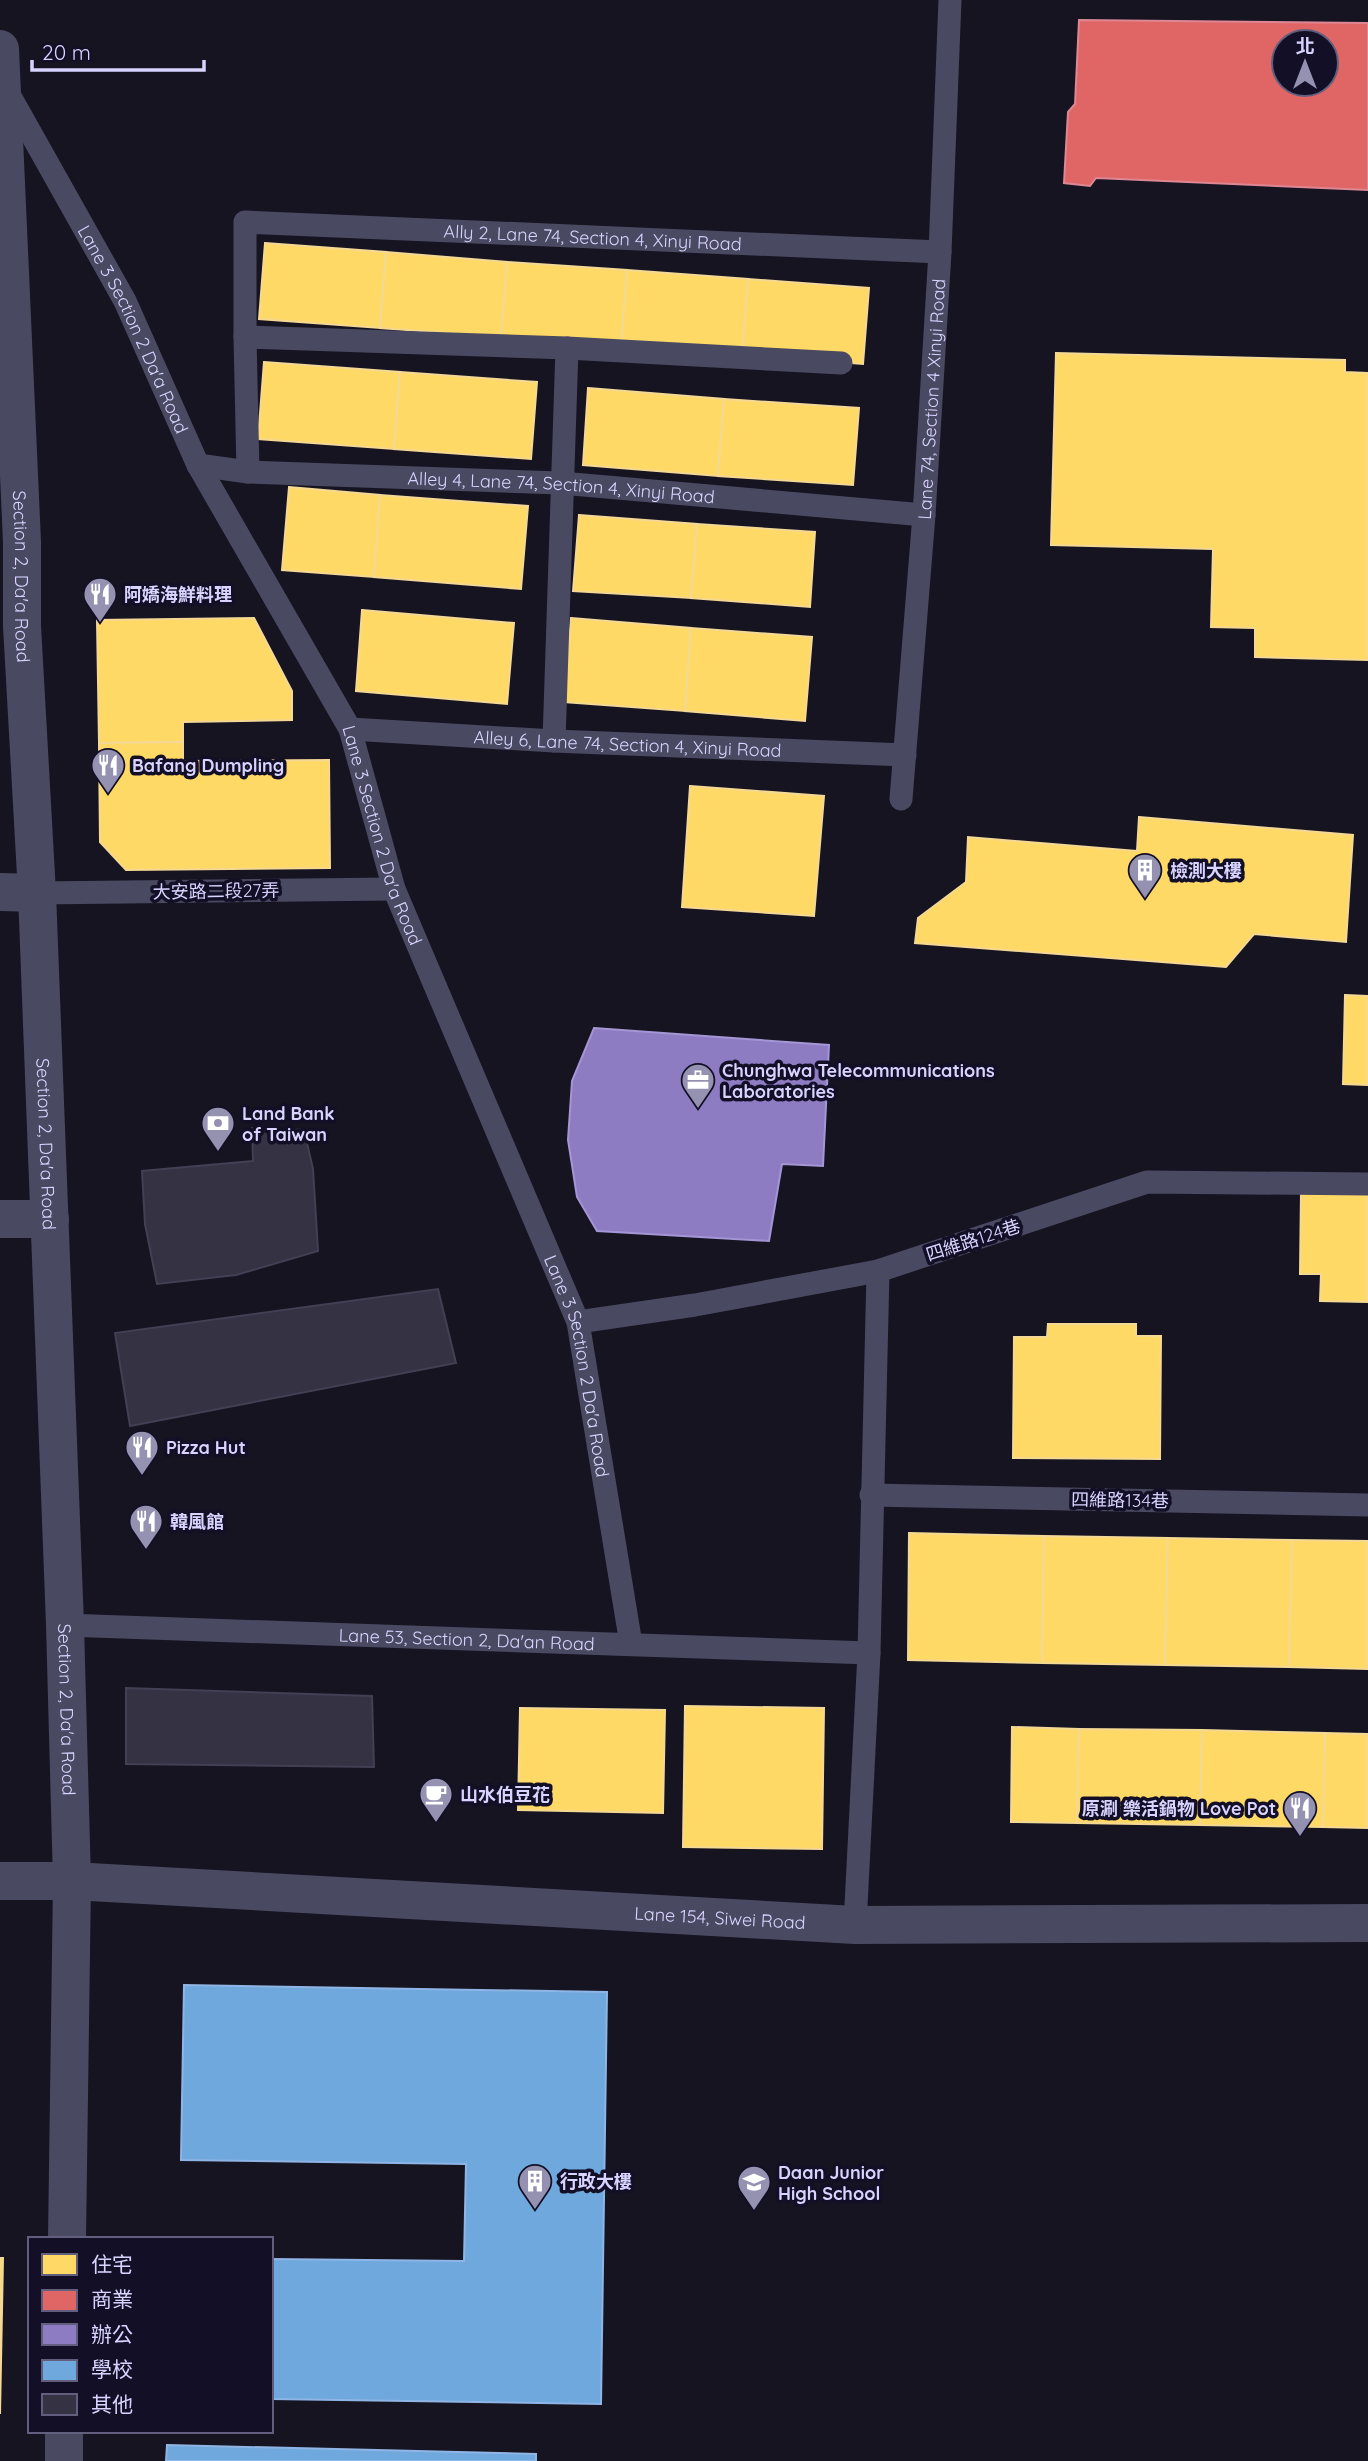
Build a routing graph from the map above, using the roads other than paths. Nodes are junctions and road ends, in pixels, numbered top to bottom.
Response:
1 (950, 0) edge
2 (0, 49) edge
3 (1, 79) edge
4 (940, 252) junction
5 (245, 337) junction
6 (567, 348) junction
7 (841, 363) dead end
8 (198, 465) junction
9 (248, 472) junction
10 (561, 483) junction
11 (924, 515) junction
12 (11, 542) edge
13 (350, 729) junction
14 (554, 741) junction
15 (905, 755) junction
16 (901, 800) dead end
17 (394, 889) junction
18 (18, 893) edge
19 (1368, 1184) edge
20 (0, 1219) edge
21 (50, 1219) junction
22 (878, 1271) junction
23 (578, 1322) junction
24 (871, 1495) junction
25 (1368, 1505) edge
26 (65, 1625) junction
27 (631, 1644) junction
28 (869, 1653) junction
29 (0, 1881) edge
30 (72, 1881) junction
31 (1368, 1923) edge
32 (855, 1925) junction
33 (67, 2237) edge
34 (64, 2433) edge
35 (64, 2461) edge

1 - 4 lane, Lane 74, Section 4 Xinyi Road
2 - 3 street, Section 2, Da'a Road
3 - 8 lane, Lane 3 Section 2 Da'a Road
3 - 12 street, Section 2, Da'a Road
4 - 5 lane, Ally 2, Lane 74, Section 4, Xinyi Road
4 - 11 lane, Lane 74, Section 4 Xinyi Road
5 - 6 lane
5 - 9 lane
6 - 7 lane
6 - 10 lane
8 - 9 lane, Alley 4, Lane 74, Section 4, Xinyi Road
8 - 13 lane, Lane 3 Section 2 Da'a Road
9 - 10 lane, Alley 4, Lane 74, Section 4, Xinyi Road
10 - 11 lane, Alley 4, Lane 74, Section 4, Xinyi Road
10 - 14 lane
11 - 15 lane, Lane 74, Section 4 Xinyi Road
12 - 18 street, Section 2, Da'a Road
13 - 14 lane, Alley 6, Lane 74, Section 4, Xinyi Road
13 - 17 lane, Lane 3 Section 2 Da'a Road
14 - 15 lane, Alley 6, Lane 74, Section 4, Xinyi Road
15 - 16 lane, Lane 74, Section 4 Xinyi Road
17 - 18 lane, 大安路二段27弄
17 - 23 lane, Lane 3 Section 2 Da'a Road
18 - 21 street, Section 2, Da'a Road
19 - 22 lane, 四維路124巷
20 - 21 street
21 - 26 street, Section 2, Da'a Road
22 - 23 lane, 四維路124巷
22 - 24 lane
23 - 27 lane, Lane 3 Section 2 Da'a Road
24 - 25 lane, 四維路134巷
24 - 28 lane
26 - 27 lane, Lane 53, Section 2, Da'an Road
26 - 30 street, Section 2, Da'a Road
27 - 28 lane, Lane 53, Section 2, Da'an Road
28 - 32 lane
29 - 30 street, Lane 154, Siwei Road
30 - 32 street, Lane 154, Siwei Road
30 - 33 street, Section 2, Da'a Road
31 - 32 street, Lane 154, Siwei Road
34 - 35 street

